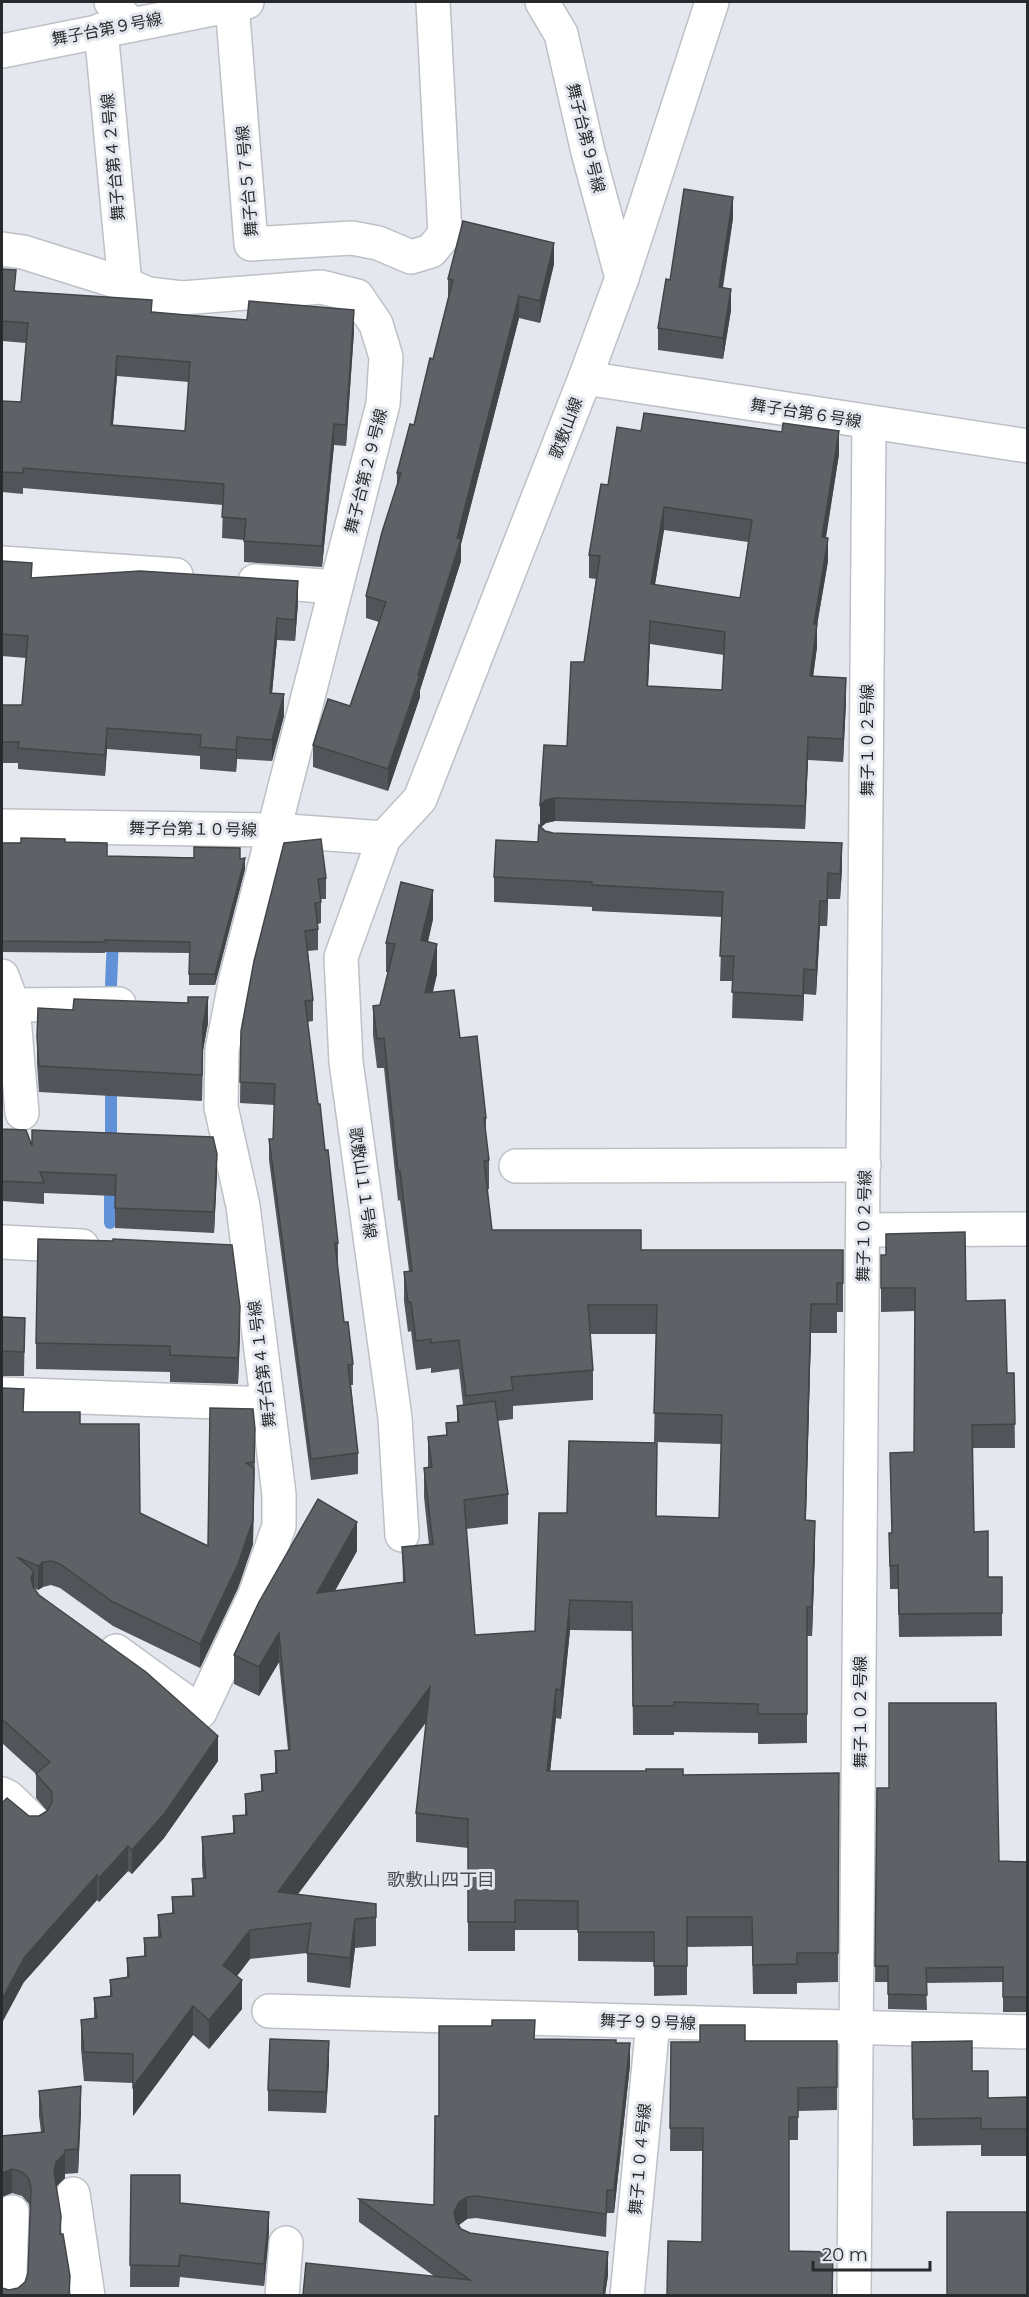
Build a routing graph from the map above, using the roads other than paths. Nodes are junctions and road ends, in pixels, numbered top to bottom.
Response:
1 (433, 2) edge
2 (542, 2) edge
3 (712, 2) edge
4 (239, 3) edge
5 (114, 19) edge
6 (2, 51) edge
7 (2, 249) edge
8 (622, 278) junction
9 (125, 284) junction
10 (585, 378) junction
11 (869, 423) junction
12 (1028, 446) edge
13 (2, 563) edge
14 (336, 587) junction
15 (2, 826) edge
16 (274, 830) junction
17 (384, 838) junction
18 (831, 849) edge
19 (866, 850) junction
20 (7, 991) edge
21 (151, 1004) edge
22 (197, 1004) edge
23 (231, 1004) junction
24 (22, 1113) dead end
25 (864, 1165) junction
26 (516, 1166) dead end
27 (1028, 1229) edge
28 (863, 1230) junction
29 (2, 1242) edge
30 (108, 1247) edge
31 (214, 1252) edge
32 (249, 1253) junction
33 (2, 1394) edge
34 (267, 1404) junction
35 (402, 1535) dead end
36 (87, 1631) edge
37 (2, 1794) edge
38 (34, 1822) edge
39 (269, 2011) dead end
40 (653, 2022) junction
41 (858, 2028) junction
42 (1028, 2032) edge
43 (73, 2194) dead end
44 (12, 2212) dead end
45 (286, 2243) dead end
46 (596, 2254) edge
47 (630, 2259) junction
48 (9, 2295) edge
49 (88, 2295) edge
50 (282, 2295) edge
51 (627, 2295) edge
52 (854, 2295) edge

1 - 4 street, 舞子台５７号線
2 - 8 street, 舞子台第９号線
3 - 8 street, 歌敷山線
4 - 5 street, 舞子台第９号線
5 - 6 street, 舞子台第９号線
5 - 9 street, 舞子台第４２号線
7 - 9 street, 舞子台第２９号線
8 - 10 street, 歌敷山線
9 - 14 street, 舞子台第２９号線
10 - 11 street, 舞子台第６号線
10 - 17 street, 歌敷山線
11 - 12 street, 舞子台第６号線
11 - 19 street, 舞子１０２号線
13 - 14 street
14 - 16 street, 舞子台第２９号線
15 - 16 street, 舞子台第１０号線
16 - 17 street, 舞子台第１０号線
16 - 23 street, 舞子台第２９号線
17 - 35 street, 歌敷山１１号線
18 - 19 street
19 - 25 street, 舞子１０２号線
20 - 21 street
20 - 24 street
22 - 23 street
23 - 32 street, 舞子台第４１号線
25 - 26 street
25 - 28 street, 舞子１０２号線
27 - 28 street
28 - 41 street, 舞子１０２号線
29 - 30 street
31 - 32 street
32 - 34 street, 舞子台第４１号線
33 - 34 street
34 - 36 street, 舞子台第４１号線
37 - 38 street
39 - 40 street, 舞子９９号線
40 - 41 street, 舞子９９号線
40 - 47 street, 舞子１０４号線
41 - 42 street, 舞子９９号線
41 - 52 street, 舞子１０２号線
43 - 49 street
44 - 48 street
45 - 50 street
46 - 47 street
47 - 51 street, 舞子１０４号線

